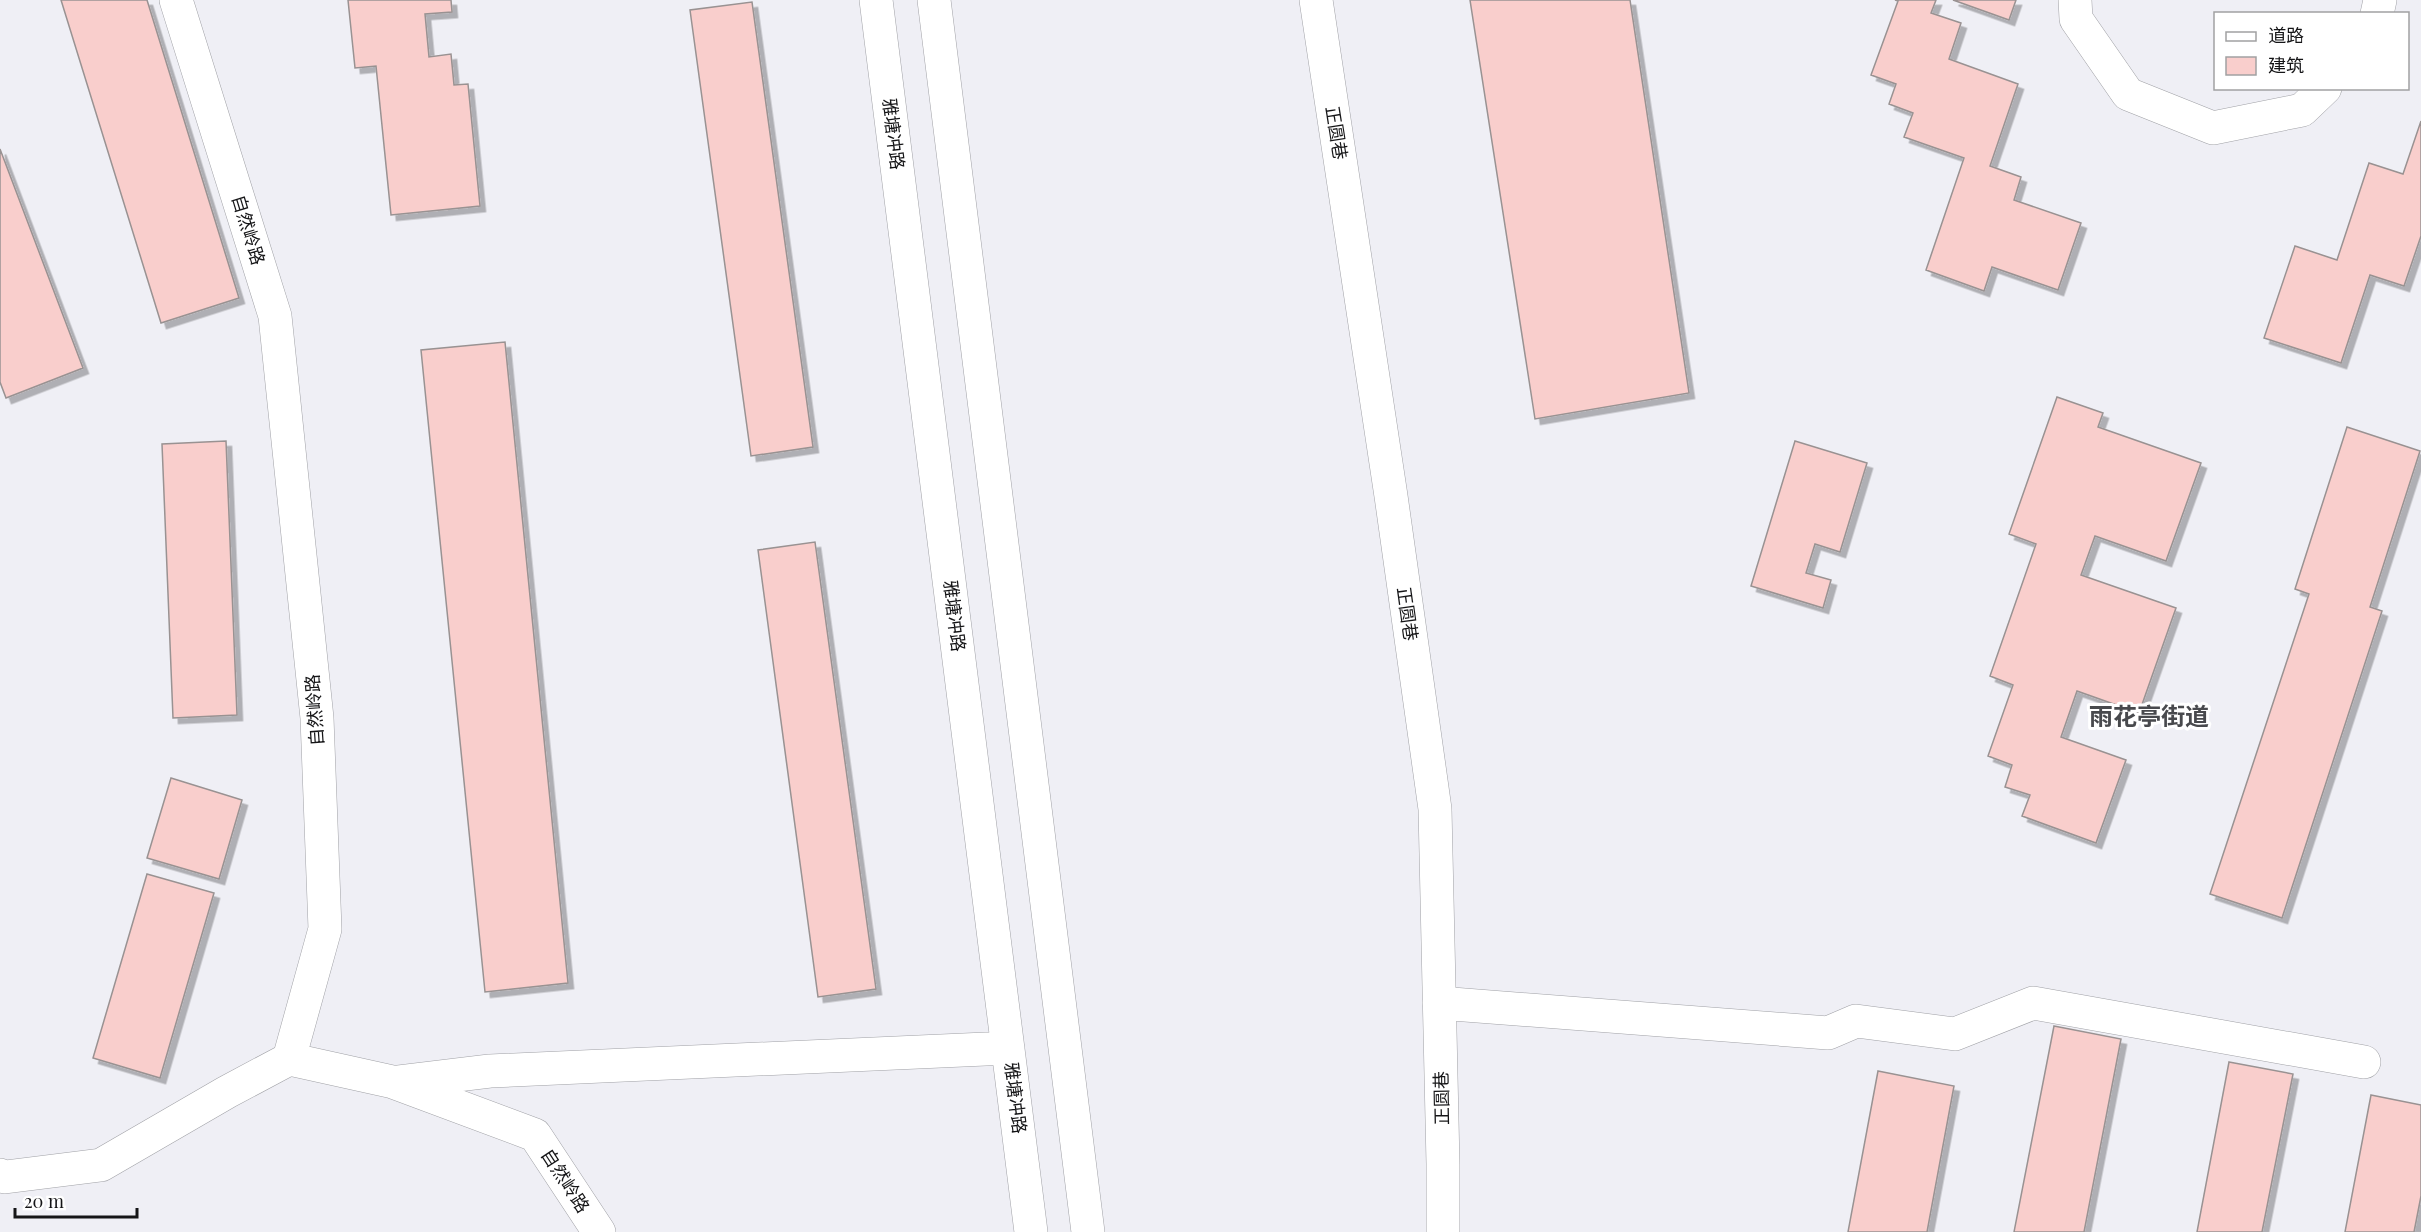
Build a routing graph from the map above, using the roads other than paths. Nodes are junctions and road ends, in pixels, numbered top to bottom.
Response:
1 (176, 0) edge
2 (876, 0) edge
3 (934, 0) edge
4 (1317, 0) edge
5 (2075, 0) edge
6 (2323, 90) edge
7 (1440, 1004) junction
8 (1008, 1048) junction
9 (289, 1059) junction
10 (2364, 1062) dead end
11 (393, 1083) junction
12 (0, 1175) edge
13 (598, 1232) edge
14 (1031, 1232) edge
15 (1088, 1232) edge
16 (1443, 1232) edge

1 - 9 street, 自然岭路
2 - 8 street, 雅塘冲路
3 - 15 street
4 - 7 street, 正圆巷
5 - 6 street
7 - 10 street
7 - 16 street, 正圆巷
8 - 11 street
8 - 14 street, 雅塘冲路
9 - 11 street, 自然岭路
9 - 12 street
11 - 13 street, 自然岭路

